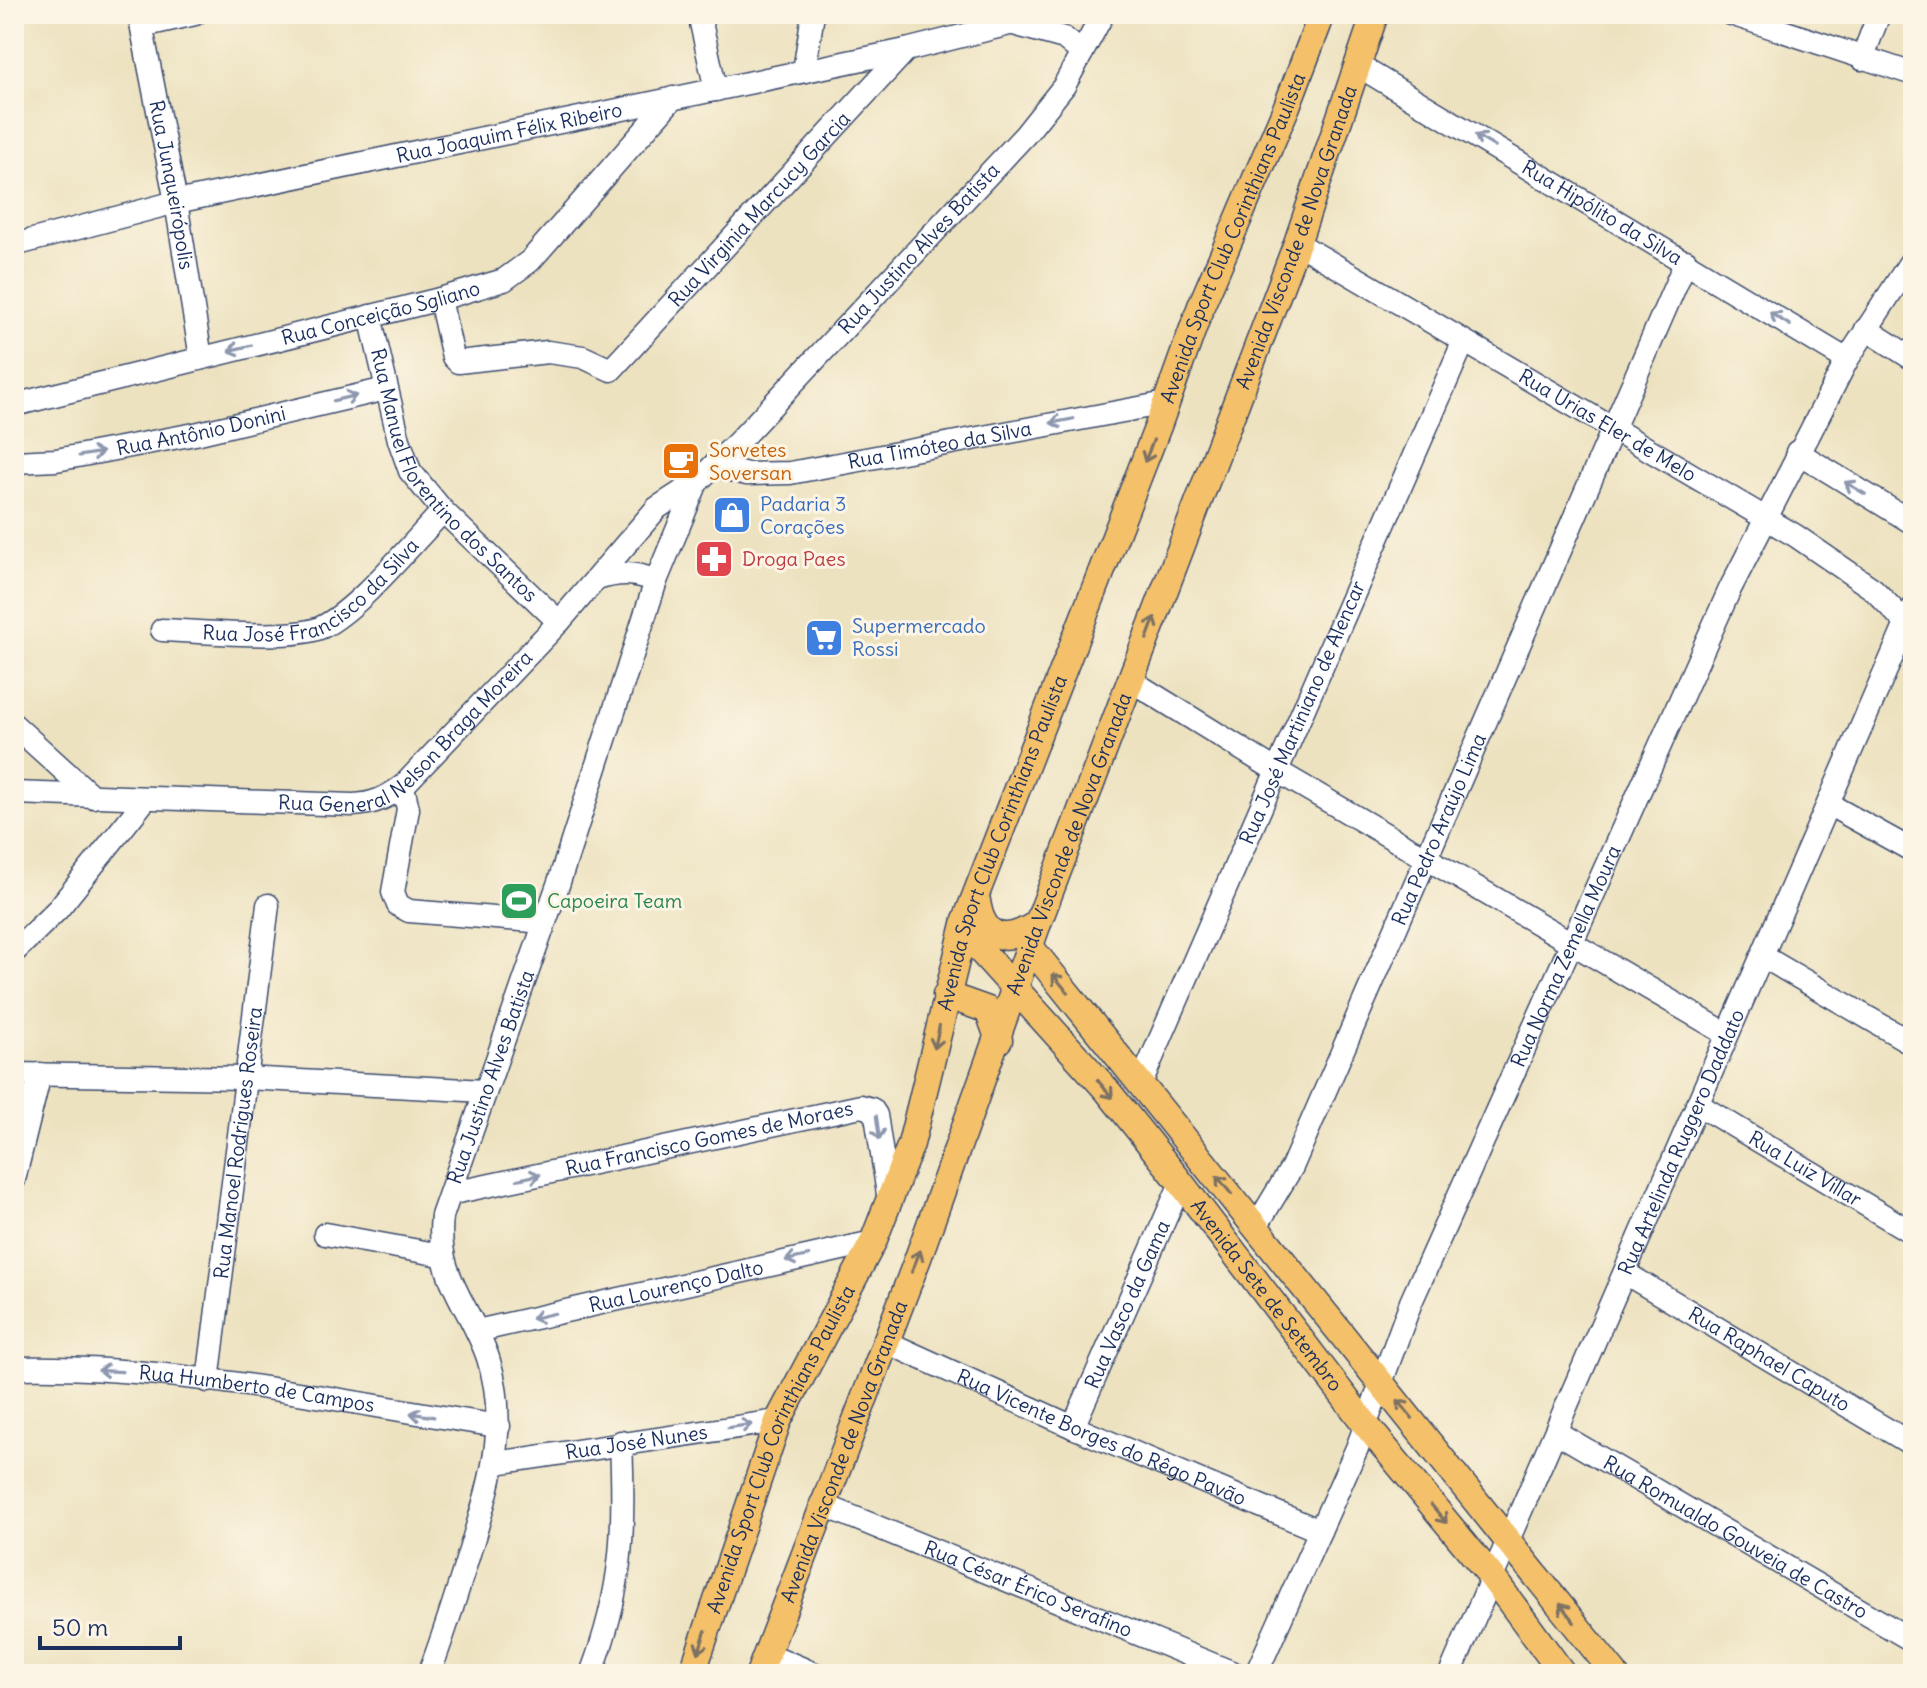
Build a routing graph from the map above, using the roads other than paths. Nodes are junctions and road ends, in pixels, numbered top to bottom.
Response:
1 (195, 14) edge
2 (699, 14) edge
3 (813, 14) edge
4 (1049, 14) edge
5 (1103, 14) edge
6 (1322, 14) edge
7 (1375, 14) edge
8 (1731, 14) edge
9 (1879, 14) edge
10 (141, 20) edge
11 (981, 22) edge
12 (1004, 23) junction
13 (906, 50) junction
14 (1082, 53) junction
15 (1862, 59) junction
16 (1357, 65) junction
17 (804, 71) junction
18 (1913, 74) edge
19 (716, 90) junction
20 (673, 98) junction
21 (176, 202) junction
22 (1297, 243) junction
23 (14, 245) edge
24 (1913, 258) edge
25 (1686, 261) junction
26 (440, 299) junction
27 (370, 316) junction
28 (1866, 329) junction
29 (1463, 343) junction
30 (201, 358) junction
31 (1913, 359) edge
32 (1847, 360) junction
33 (386, 389) junction
34 (1166, 403) junction
35 (14, 405) edge
36 (1612, 430) junction
37 (1797, 452) junction
38 (14, 462) edge
39 (705, 474) junction
40 (443, 511) junction
41 (1764, 519) junction
42 (1913, 523) edge
43 (597, 579) junction
44 (656, 581) junction
45 (1911, 620) edge
46 (559, 622) junction
47 (162, 630) dead end
48 (1130, 680) junction
49 (14, 725) edge
50 (1277, 771) junction
51 (403, 786) junction
52 (14, 793) edge
53 (93, 797) junction
54 (145, 800) junction
55 (1830, 805) junction
56 (1913, 851) edge
57 (1428, 857) junction
58 (976, 894) junction
59 (268, 905) dead end
60 (966, 920) junction
61 (544, 922) junction
62 (1034, 935) junction
63 (1573, 944) junction
64 (14, 952) edge
65 (1764, 957) junction
66 (1016, 990) junction
67 (946, 995) junction
68 (1727, 1034) junction
69 (999, 1040) junction
70 (1913, 1044) edge
71 (14, 1074) edge
72 (40, 1074) junction
73 (244, 1078) junction
74 (1141, 1083) junction
75 (485, 1091) junction
76 (1697, 1104) junction
77 (14, 1180) edge
78 (1181, 1183) junction
79 (453, 1193) junction
80 (889, 1201) junction
81 (1257, 1225) junction
82 (1913, 1233) edge
83 (325, 1234) dead end
84 (873, 1242) junction
85 (441, 1255) junction
86 (1625, 1273) junction
87 (477, 1331) junction
88 (884, 1341) junction
89 (14, 1368) edge
90 (1381, 1380) junction
91 (208, 1381) junction
92 (778, 1421) junction
93 (1366, 1425) junction
94 (499, 1426) junction
95 (1073, 1427) junction
96 (1556, 1432) junction
97 (621, 1442) junction
98 (1913, 1445) edge
99 (496, 1463) junction
100 (821, 1504) junction
101 (1320, 1531) junction
102 (1507, 1536) junction
103 (1492, 1577) junction
104 (1913, 1641) edge
105 (762, 1664) edge
106 (429, 1674) edge
107 (591, 1674) edge
108 (692, 1674) edge
109 (815, 1674) edge
110 (1236, 1674) edge
111 (1256, 1674) edge
112 (1450, 1674) edge
113 (1563, 1674) edge
114 (1615, 1674) edge

1 - 10 street
2 - 19 street
3 - 17 street
4 - 12 street, Rua Joaquim Félix Ribeiro
5 - 14 street, Rua Justino Alves Batista
6 - 34 main road, Avenida Sport Club Corinthians Paulista
7 - 16 main road, Avenida Visconde de Nova Granada
8 - 15 street
9 - 15 street
10 - 21 street, Rua Junqueirópolis
11 - 12 street, Rua Joaquim Félix Ribeiro
11 - 13 street, Rua Joaquim Félix Ribeiro
12 - 14 street, Rua Joaquim Félix Ribeiro
13 - 17 street, Rua Joaquim Félix Ribeiro
13 - 26 street, Rua Virginia Marcucy Garcia
14 - 39 street, Rua Justino Alves Batista
15 - 18 street
16 - 22 main road, Avenida Visconde de Nova Granada
25 -> 16 street, Rua Hipólito da Silva
17 - 19 street, Rua Joaquim Félix Ribeiro
19 - 20 street, Rua Joaquim Félix Ribeiro
20 - 21 street, Rua Joaquim Félix Ribeiro
20 - 26 street, Rua Conceição Sgliano
21 - 23 street, Rua Joaquim Félix Ribeiro
21 - 30 street, Rua Junqueirópolis
22 - 29 street, Rua Urias Eler de Melo
48 -> 22 main road, Avenida Visconde de Nova Granada
24 - 28 street, Rua Norma Zemella Moura
32 -> 25 street, Rua Hipólito da Silva
25 - 36 street, Rua Pedro Araújo Lima
26 - 27 street, Rua Conceição Sgliano
27 -> 30 street, Rua Conceição Sgliano
27 - 33 street, Rua Manuel Florentino dos Santos
28 - 31 street
28 - 32 street, Rua Norma Zemella Moura
29 - 36 street, Rua Urias Eler de Melo
29 - 50 street, Rua José Martiniano de Alencar
30 - 35 street, Rua Conceição Sgliano
32 - 37 street, Rua Norma Zemella Moura
38 -> 33 street, Rua Antônio Donini
33 - 40 street, Rua Manuel Florentino dos Santos
34 -> 39 street, Rua Timóteo da Silva
34 -> 58 main road, Avenida Sport Club Corinthians Paulista
36 - 41 street, Rua Urias Eler de Melo
36 - 57 street, Rua Pedro Araújo Lima
37 - 41 street, Rua Norma Zemella Moura
42 -> 37 street
39 - 43 street, Rua General Nelson Braga Moreira
39 - 44 street, Rua Justino Alves Batista
40 - 46 street, Rua Manuel Florentino dos Santos
40 - 47 street, Rua José Francisco da Silva
41 - 45 street, Rua Urias Eler de Melo
41 - 63 street, Rua Norma Zemella Moura
43 - 44 street
43 - 46 street, Rua General Nelson Braga Moreira
44 - 61 street, Rua Justino Alves Batista
45 - 55 street, Rua Artelinda Ruggero Daddato
46 - 51 street, Rua General Nelson Braga Moreira
48 - 50 street
48 - 62 main road, Avenida Visconde de Nova Granada
49 - 53 street
50 - 57 street
50 - 74 street, Rua José Martiniano de Alencar
51 - 54 street, Rua General Nelson Braga Moreira
51 - 61 street
52 - 53 street, Rua General Nelson Braga Moreira
53 - 54 street, Rua General Nelson Braga Moreira
54 - 64 street
55 - 56 street
55 - 65 street, Rua Artelinda Ruggero Daddato
57 - 63 street
57 - 81 street, Rua Pedro Araújo Lima
58 - 60 main road, Avenida Sport Club Corinthians Paulista
58 - 62 main road
59 - 73 street, Rua Manoel Rodrigues Roseira
60 - 66 main road, Avenida Sete de Setembro
60 - 67 main road, Avenida Sport Club Corinthians Paulista
61 - 75 street, Rua Justino Alves Batista
62 - 66 main road, Avenida Visconde de Nova Granada
74 -> 62 main road, Avenida Sete de Setembro
63 - 68 street
63 - 90 street, Rua Norma Zemella Moura
65 - 68 street, Rua Artelinda Ruggero Daddato
65 - 70 street
66 - 69 main road, Avenida Visconde de Nova Granada
66 -> 78 main road, Avenida Sete de Setembro
67 - 69 main road
67 -> 80 main road, Avenida Sport Club Corinthians Paulista
68 - 76 street, Rua Artelinda Ruggero Daddato
88 -> 69 main road, Avenida Visconde de Nova Granada
71 - 72 street
72 - 73 street
72 - 77 street
73 - 75 street
73 - 91 street, Rua Manoel Rodrigues Roseira
81 -> 74 main road, Avenida Sete de Setembro
75 - 79 street, Rua Justino Alves Batista
76 - 82 street, Rua Luiz Villar
76 - 86 street, Rua Artelinda Ruggero Daddato
78 - 93 main road, Avenida Sete de Setembro
78 - 95 street, Rua Vasco da Gama
79 -> 80 street, Rua Francisco Gomes de Moraes
79 - 85 street, Rua Justino Alves Batista
80 - 84 main road, Avenida Sport Club Corinthians Paulista
81 - 90 main road, Avenida Sete de Setembro
83 - 85 street
84 -> 87 street, Rua Lourenço Dalto
84 - 92 main road, Avenida Sport Club Corinthians Paulista
85 - 87 street, Rua Justino Alves Batista
86 - 96 street, Rua Artelinda Ruggero Daddato
86 - 98 street, Rua Raphael Caputo
87 - 94 street, Rua Justino Alves Batista
88 - 95 street, Rua Vicente Borges do Rêgo Pavão
88 - 100 main road, Avenida Visconde de Nova Granada
91 -> 89 street, Rua Humberto de Campos
90 - 93 street, Rua Norma Zemella Moura
102 -> 90 main road, Avenida Sete de Setembro
94 -> 91 street, Rua Humberto de Campos
97 -> 92 street, Rua José Nunes
92 -> 108 main road, Avenida Sport Club Corinthians Paulista
93 - 101 street, Rua Norma Zemella Moura
93 -> 103 main road, Avenida Sete de Setembro
94 - 99 street, Rua Justino Alves Batista
95 - 101 street, Rua Vicente Borges do Rêgo Pavão
96 - 102 street, Rua Artelinda Ruggero Daddato
96 - 104 street, Rua Romualdo Gouveia de Castro
97 - 99 street, Rua José Nunes
97 - 107 street
99 - 106 street, Rua Justino Alves Batista
100 - 105 main road, Avenida Visconde de Nova Granada
100 - 110 street, Rua César Érico Serafino
101 - 111 street, Rua Norma Zemella Moura
102 - 103 street, Rua Artelinda Ruggero Daddato
114 -> 102 main road, Avenida Sete de Setembro
103 - 112 street, Rua Artelinda Ruggero Daddato
103 - 113 main road, Avenida Sete de Setembro
105 - 109 street

